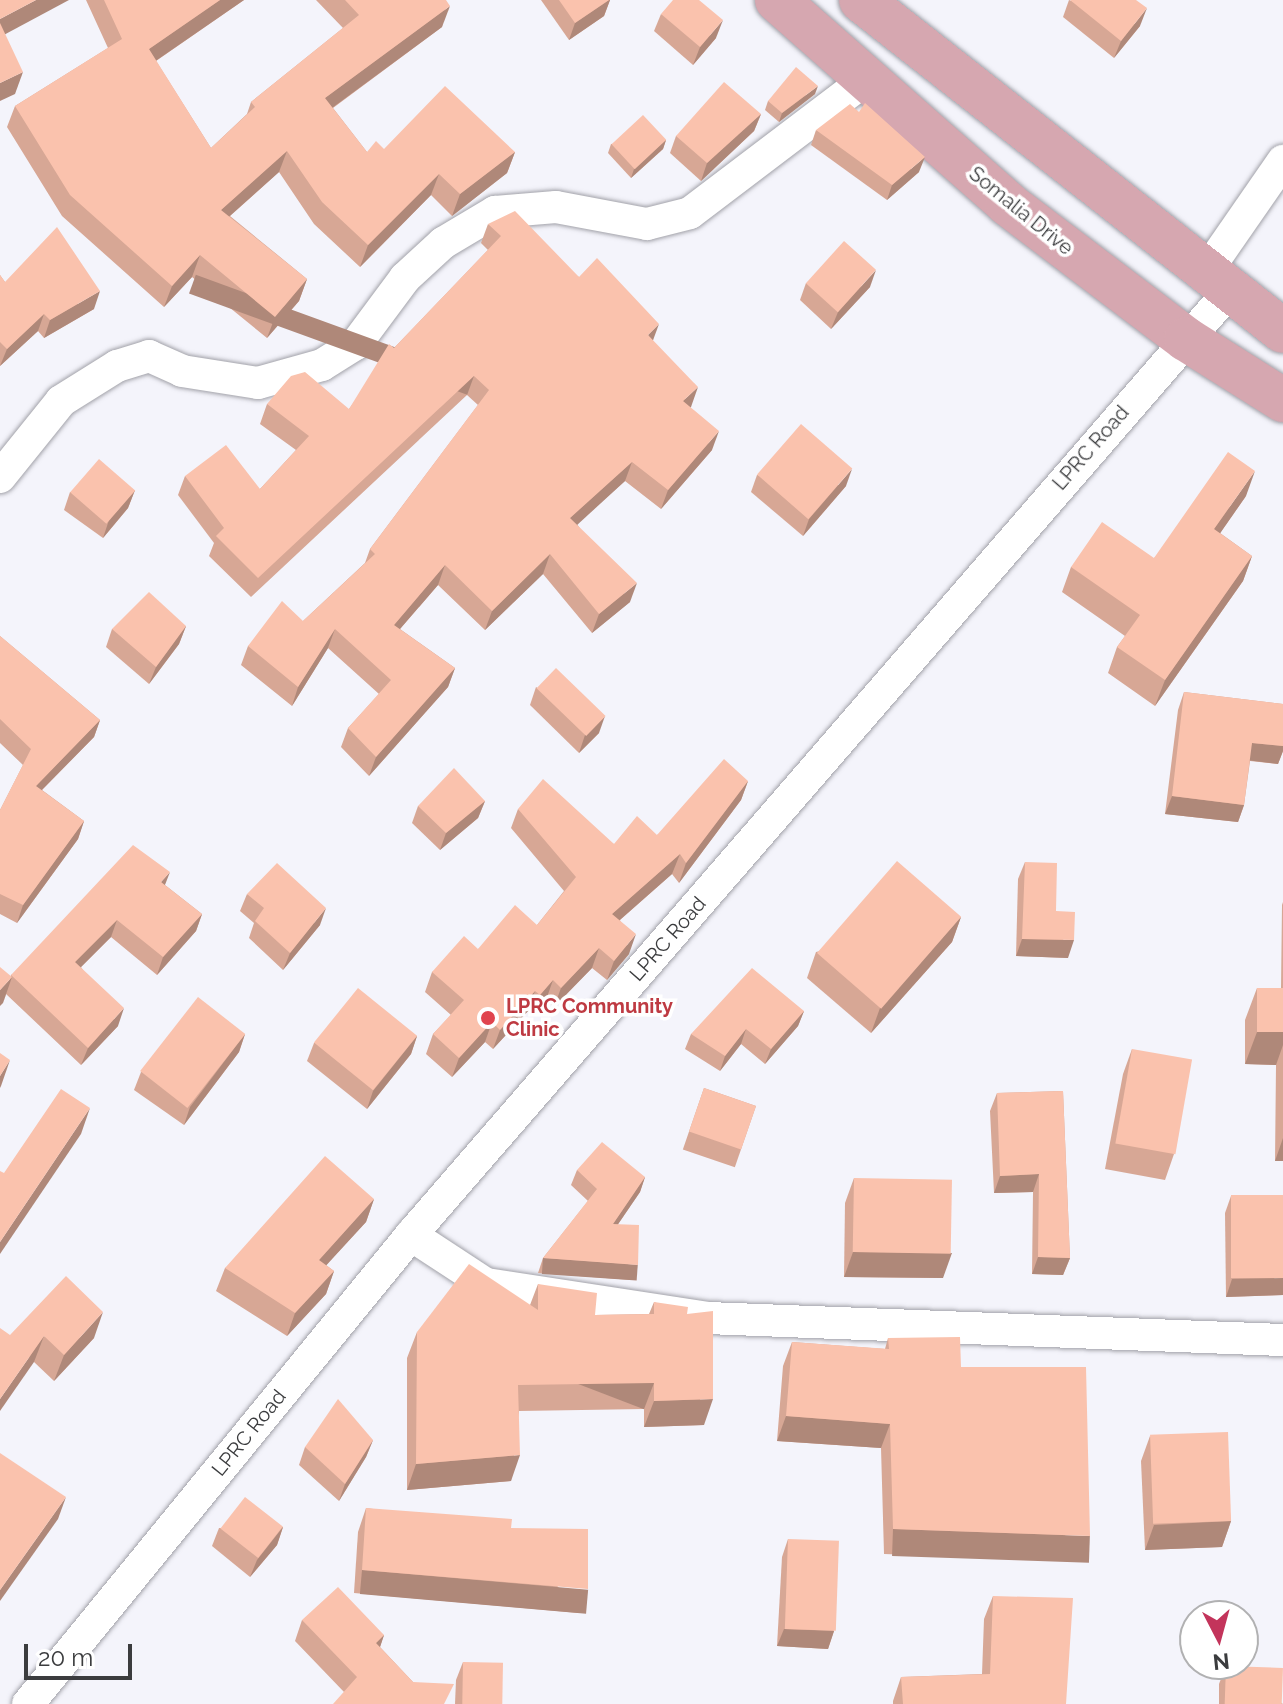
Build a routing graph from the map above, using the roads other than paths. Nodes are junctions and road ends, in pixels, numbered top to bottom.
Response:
1 (777, 0) edge
2 (861, 0) edge
3 (865, 80) junction
4 (1283, 161) edge
5 (1215, 285) junction
6 (1283, 331) edge
7 (1186, 339) junction
8 (1283, 400) edge
9 (0, 477) edge
10 (411, 1235) junction
11 (1283, 1340) edge
12 (28, 1704) edge

1 - 3 main road, Somalia Drive
2 - 5 main road
3 - 7 main road, Somalia Drive
3 - 9 street
4 - 5 street, LPRC Road
5 - 6 main road
5 - 7 street, LPRC Road
7 - 8 main road, Somalia Drive
7 - 10 street, LPRC Road
10 - 11 street
10 - 12 street, LPRC Road

